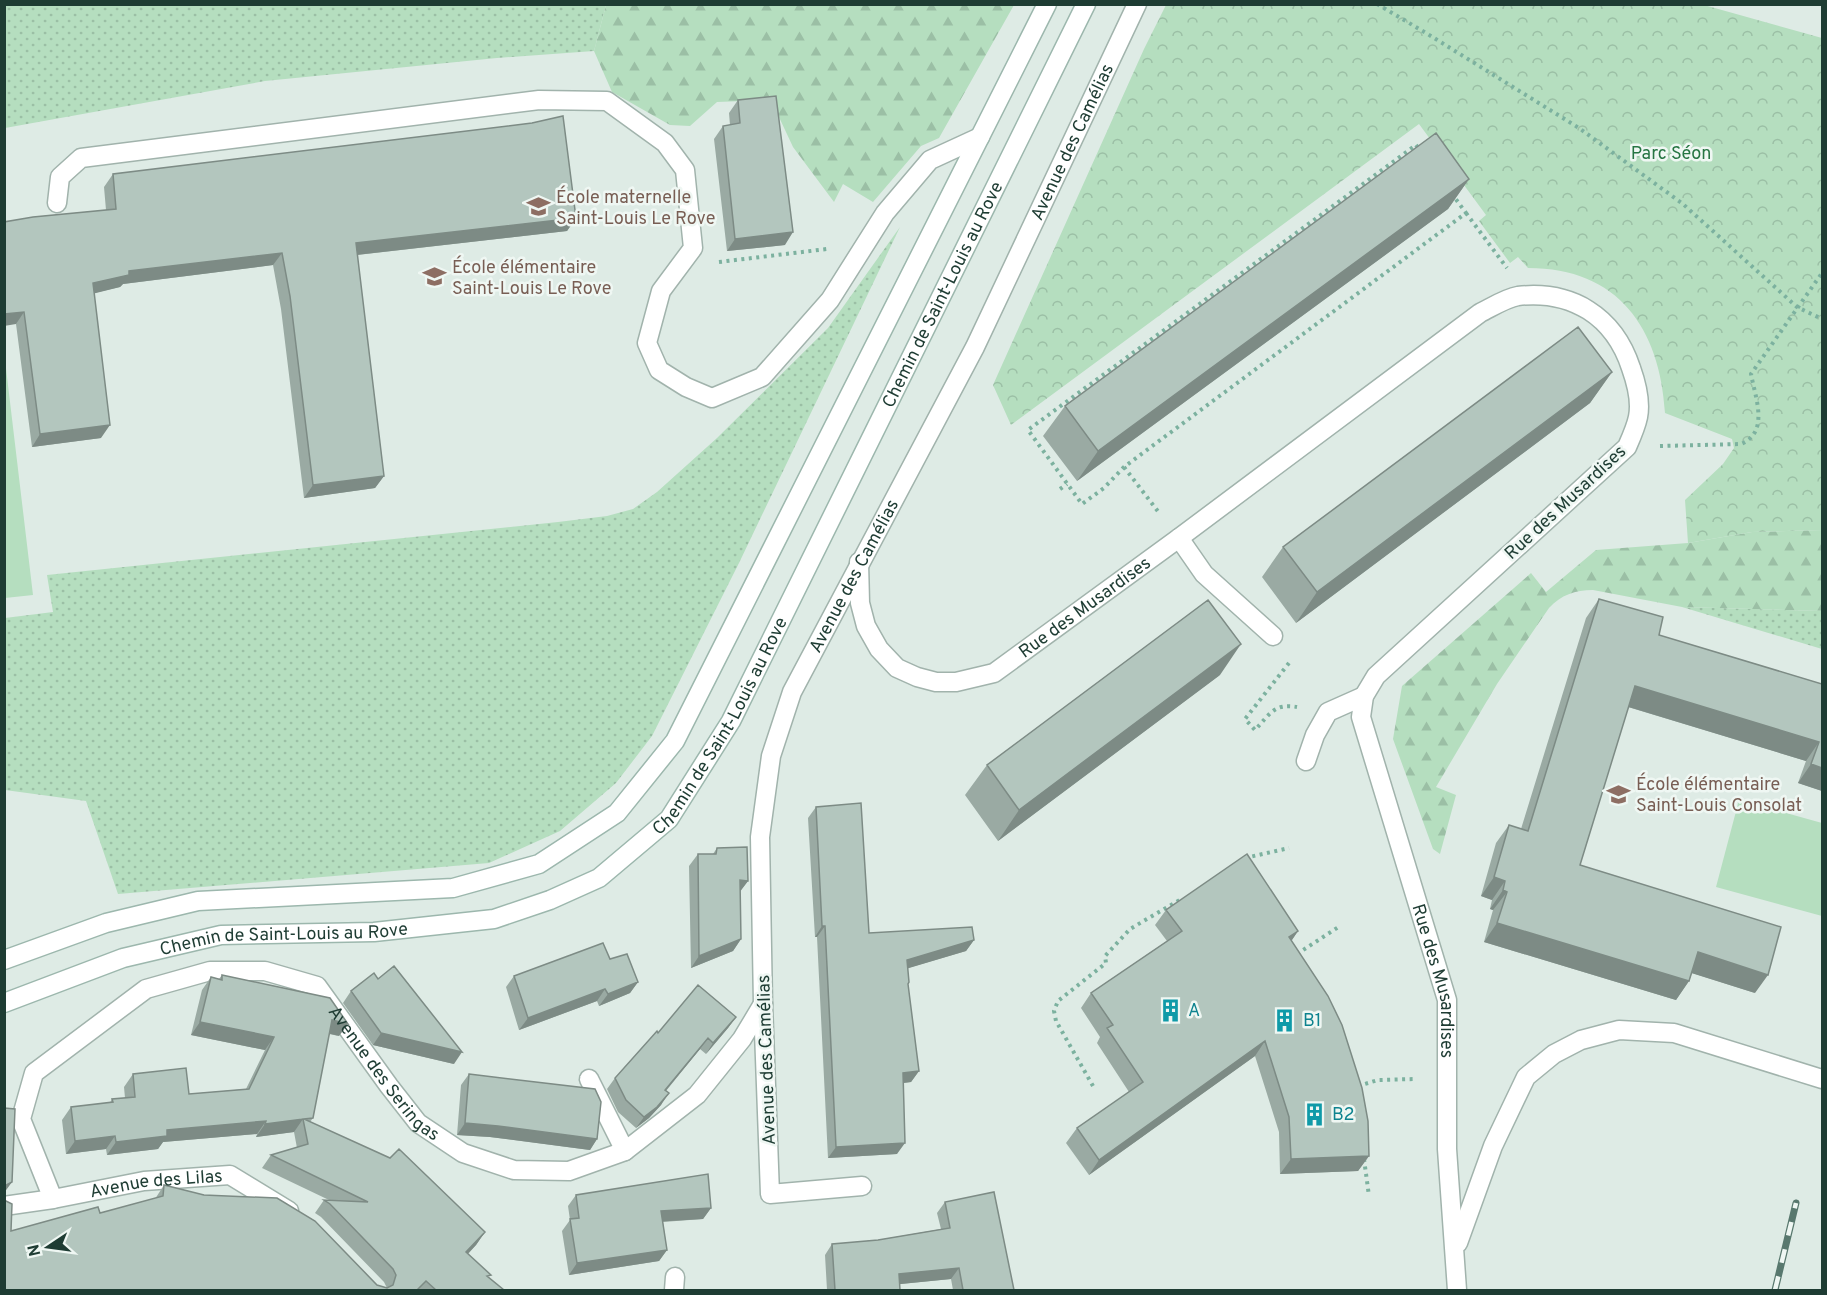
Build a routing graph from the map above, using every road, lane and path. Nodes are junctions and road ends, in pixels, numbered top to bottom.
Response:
1 (1047, 4) edge
2 (1086, 4) edge
3 (1137, 4) edge
4 (1377, 4) edge
5 (980, 137) junction
6 (57, 203) dead end
7 (1466, 213) junction
8 (787, 254) edge
9 (751, 258) edge
10 (1822, 273) edge
11 (1529, 296) junction
12 (1797, 308) junction
13 (1822, 319) edge
14 (1627, 447) junction
15 (1124, 467) junction
16 (1067, 484) junction
17 (1060, 489) dead end
18 (1179, 538) junction
19 (859, 562) junction
20 (1273, 636) joint
21 (1364, 696) junction
22 (1275, 708) dead end
23 (1306, 761) dead end
24 (1289, 848) dead end
25 (1238, 863) edge
26 (1187, 897) edge
27 (1340, 926) dead end
28 (1291, 959) edge
29 (4, 960) edge
30 (4, 1003) edge
31 (763, 1004) junction
32 (1447, 1078) junction
33 (588, 1079) dead end
34 (1822, 1079) edge
35 (1093, 1086) dead end
36 (1354, 1088) edge
37 (625, 1151) junction
38 (1363, 1153) edge
39 (862, 1186) dead end
40 (1369, 1196) dead end
41 (53, 1199) junction
42 (4, 1206) edge
43 (303, 1220) edge
44 (1455, 1250) junction
45 (1457, 1290) edge

1 - 5 street, Chemin de Saint-Louis au Rove
2 - 30 street, Chemin de Saint-Louis au Rove
3 - 19 street, Avenue des Camélias
4 - 12 path
5 - 6 street
5 - 29 street, Chemin de Saint-Louis au Rove
7 - 11 path
7 - 15 path
7 - 16 path
8 - 9 path
10 - 12 path
11 - 14 street, Rue des Musardises
11 - 18 street, Rue des Musardises
12 - 13 path
12 - 14 path
14 - 21 street, Rue des Musardises
15 - 16 path
15 - 18 path
16 - 17 path
18 - 19 street, Rue des Musardises
18 - 20 street
19 - 31 street, Avenue des Camélias
20 - 22 path
21 - 23 street
21 - 32 street, Rue des Musardises
24 - 25 path
26 - 35 path
27 - 28 path
31 - 37 street, Avenue des Seringas
31 - 39 street, Avenue des Camélias
32 - 36 path
32 - 44 street, Rue des Musardises
33 - 37 street
34 - 44 street
37 - 41 street, Avenue des Seringas
38 - 40 path
41 - 42 street, Avenue des Lilas
41 - 43 street, Avenue des Lilas
44 - 45 street, Rue des Musardises

